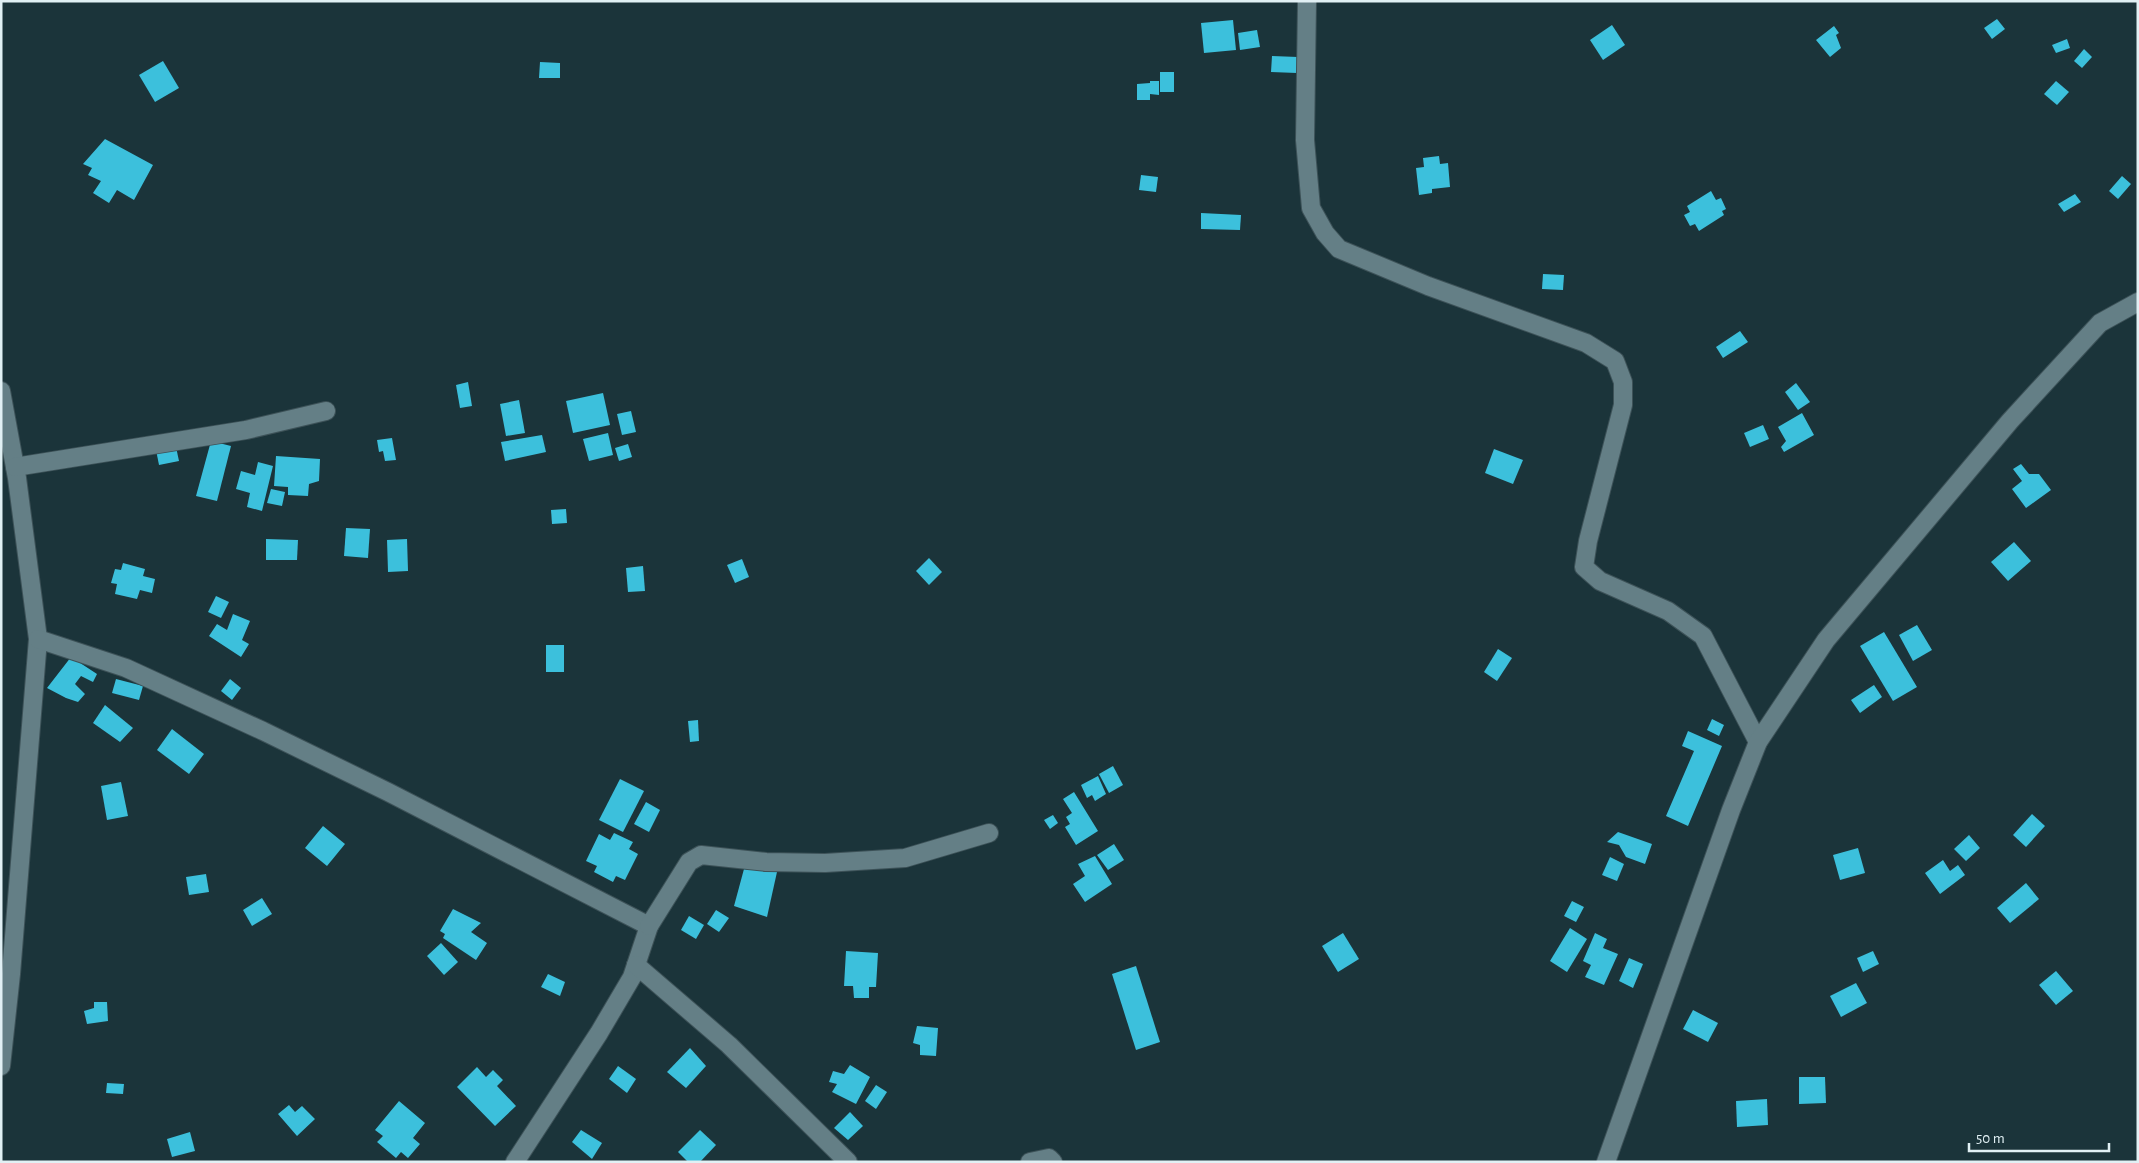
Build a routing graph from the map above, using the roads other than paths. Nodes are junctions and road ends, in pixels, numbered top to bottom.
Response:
1 (1306, 1) edge
2 (2138, 302) edge
3 (1, 391) edge
4 (326, 411) dead end
5 (15, 467) junction
6 (38, 639) junction
7 (1758, 742) junction
8 (989, 833) dead end
9 (649, 926) junction
10 (636, 965) junction
11 (1, 1066) edge
12 (515, 1162) edge
13 (848, 1162) edge
14 (1030, 1162) edge
15 (1053, 1162) edge
16 (1606, 1162) edge

1 - 7 street
2 - 7 street
3 - 5 street
4 - 5 street
5 - 6 street
6 - 9 street
6 - 11 street
7 - 16 street
8 - 9 street
9 - 10 street
10 - 12 street
10 - 13 street
14 - 15 street

